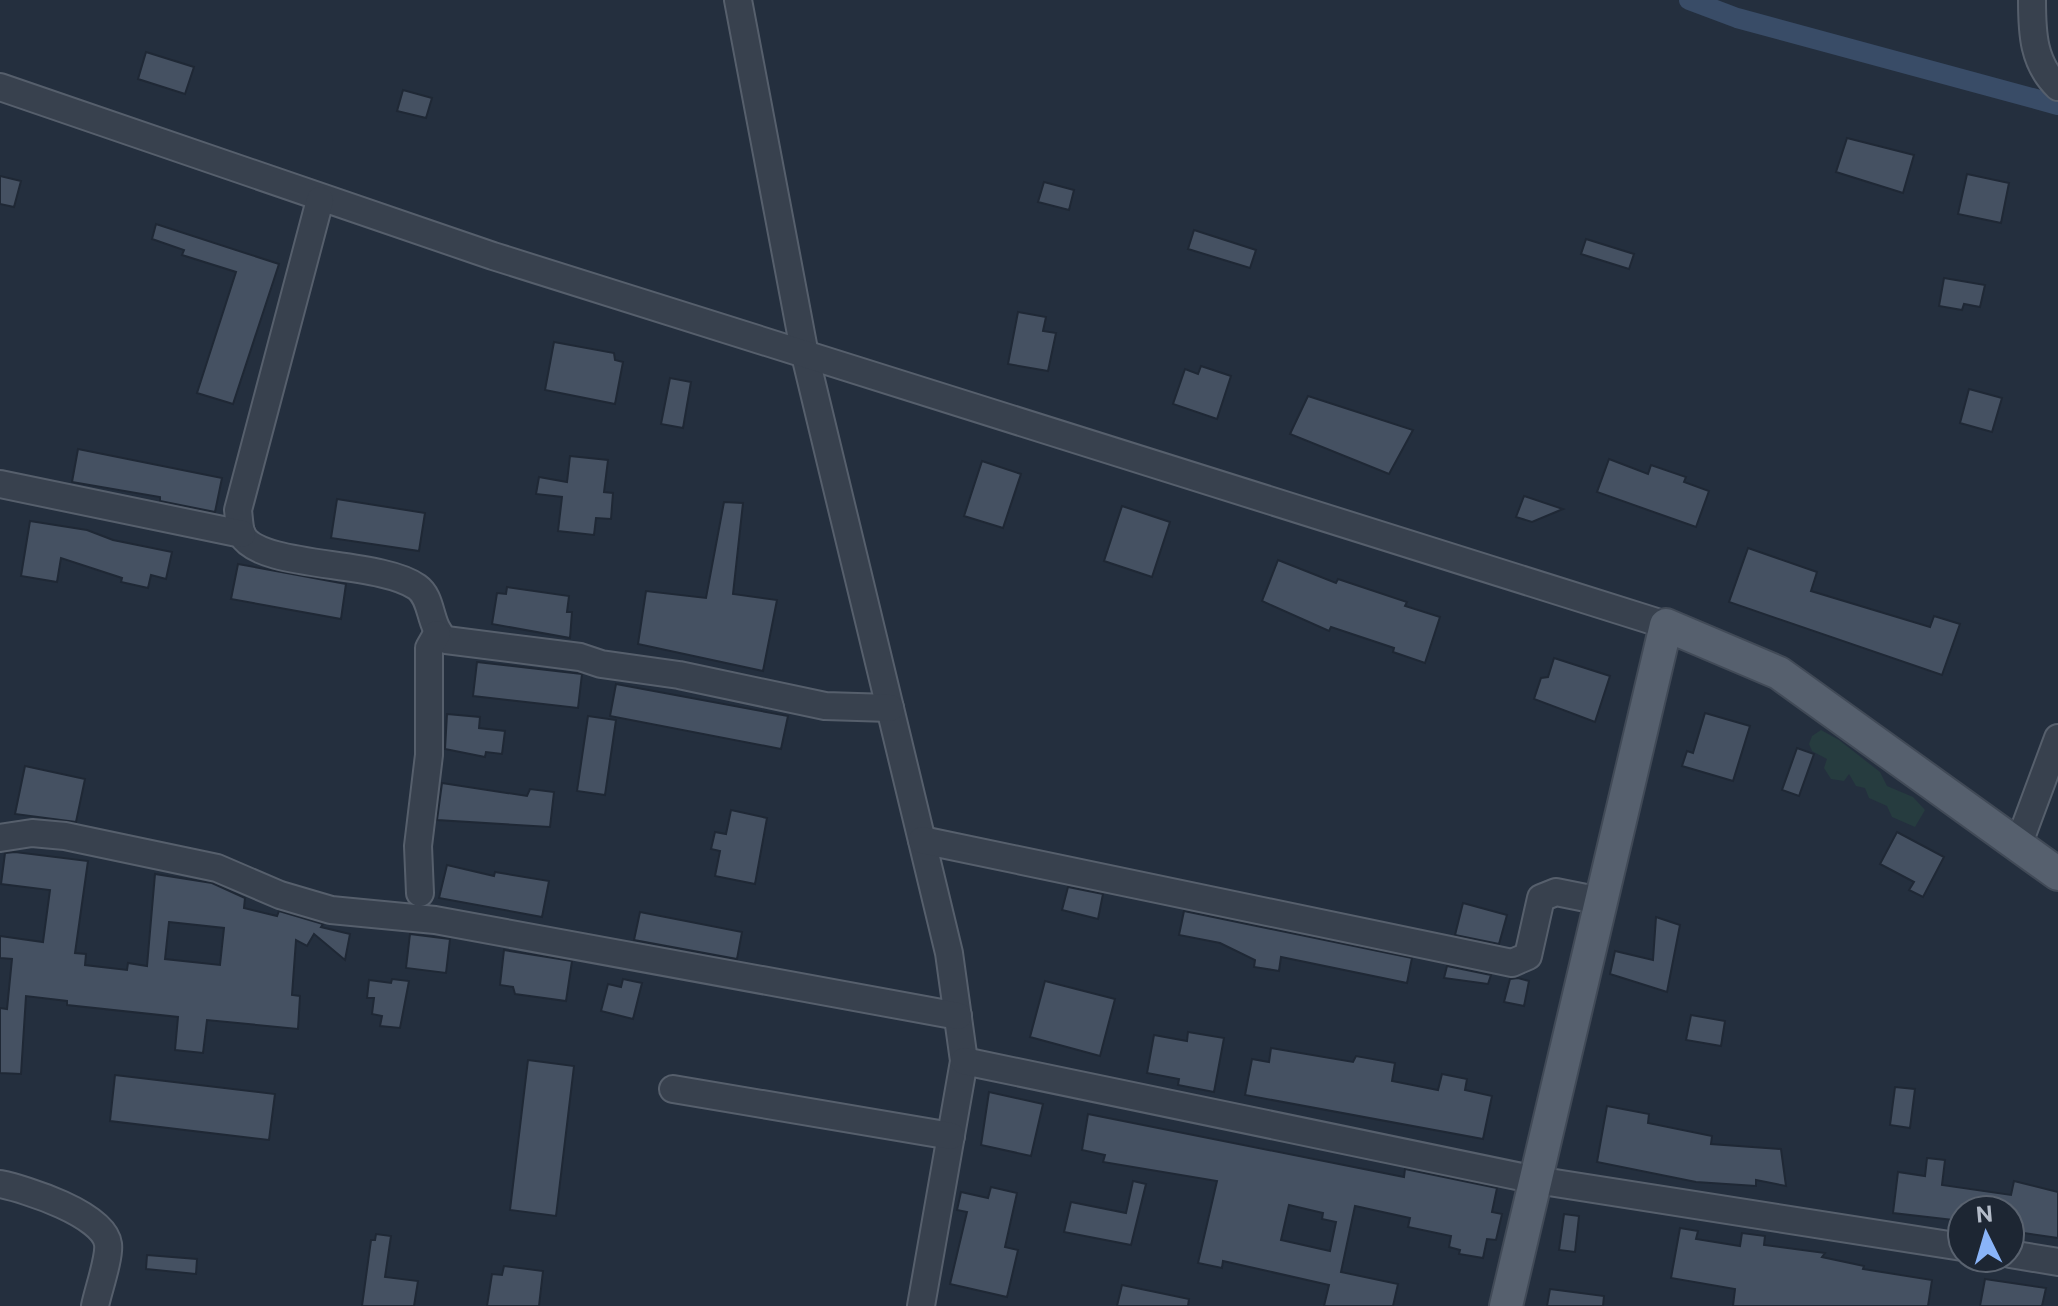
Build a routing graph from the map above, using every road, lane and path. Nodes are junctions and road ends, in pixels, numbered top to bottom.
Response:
1 (738, 0) edge
2 (2032, 0) edge
3 (0, 87) edge
4 (2058, 87) edge
5 (320, 200) junction
6 (805, 355) junction
7 (0, 484) edge
8 (242, 534) junction
9 (1666, 625) junction
10 (437, 634) junction
11 (890, 708) junction
12 (2058, 738) edge
13 (0, 838) edge
14 (922, 840) junction
15 (2019, 843) junction
16 (2058, 874) edge
17 (420, 893) dead end
18 (1601, 901) junction
19 (958, 1016) junction
20 (964, 1061) junction
21 (673, 1089) dead end
22 (951, 1136) junction
23 (1536, 1180) junction
24 (0, 1184) edge
25 (1946, 1244) edge
26 (2026, 1257) edge
27 (2058, 1262) edge
28 (926, 1305) edge
29 (95, 1306) edge
30 (1506, 1306) edge

1 - 6 street
2 - 4 street
3 - 5 street
5 - 6 street
5 - 8 street
6 - 9 street
6 - 11 street
7 - 8 street
8 - 10 street
9 - 15 main road
9 - 18 main road
10 - 11 street
10 - 17 street
11 - 14 street
12 - 15 street
13 - 19 street
14 - 18 street
14 - 19 street
15 - 16 main road
18 - 23 main road
19 - 20 street
20 - 22 street
20 - 23 street
21 - 22 street
22 - 28 street
23 - 25 street
23 - 30 main road
24 - 29 street
26 - 27 street

